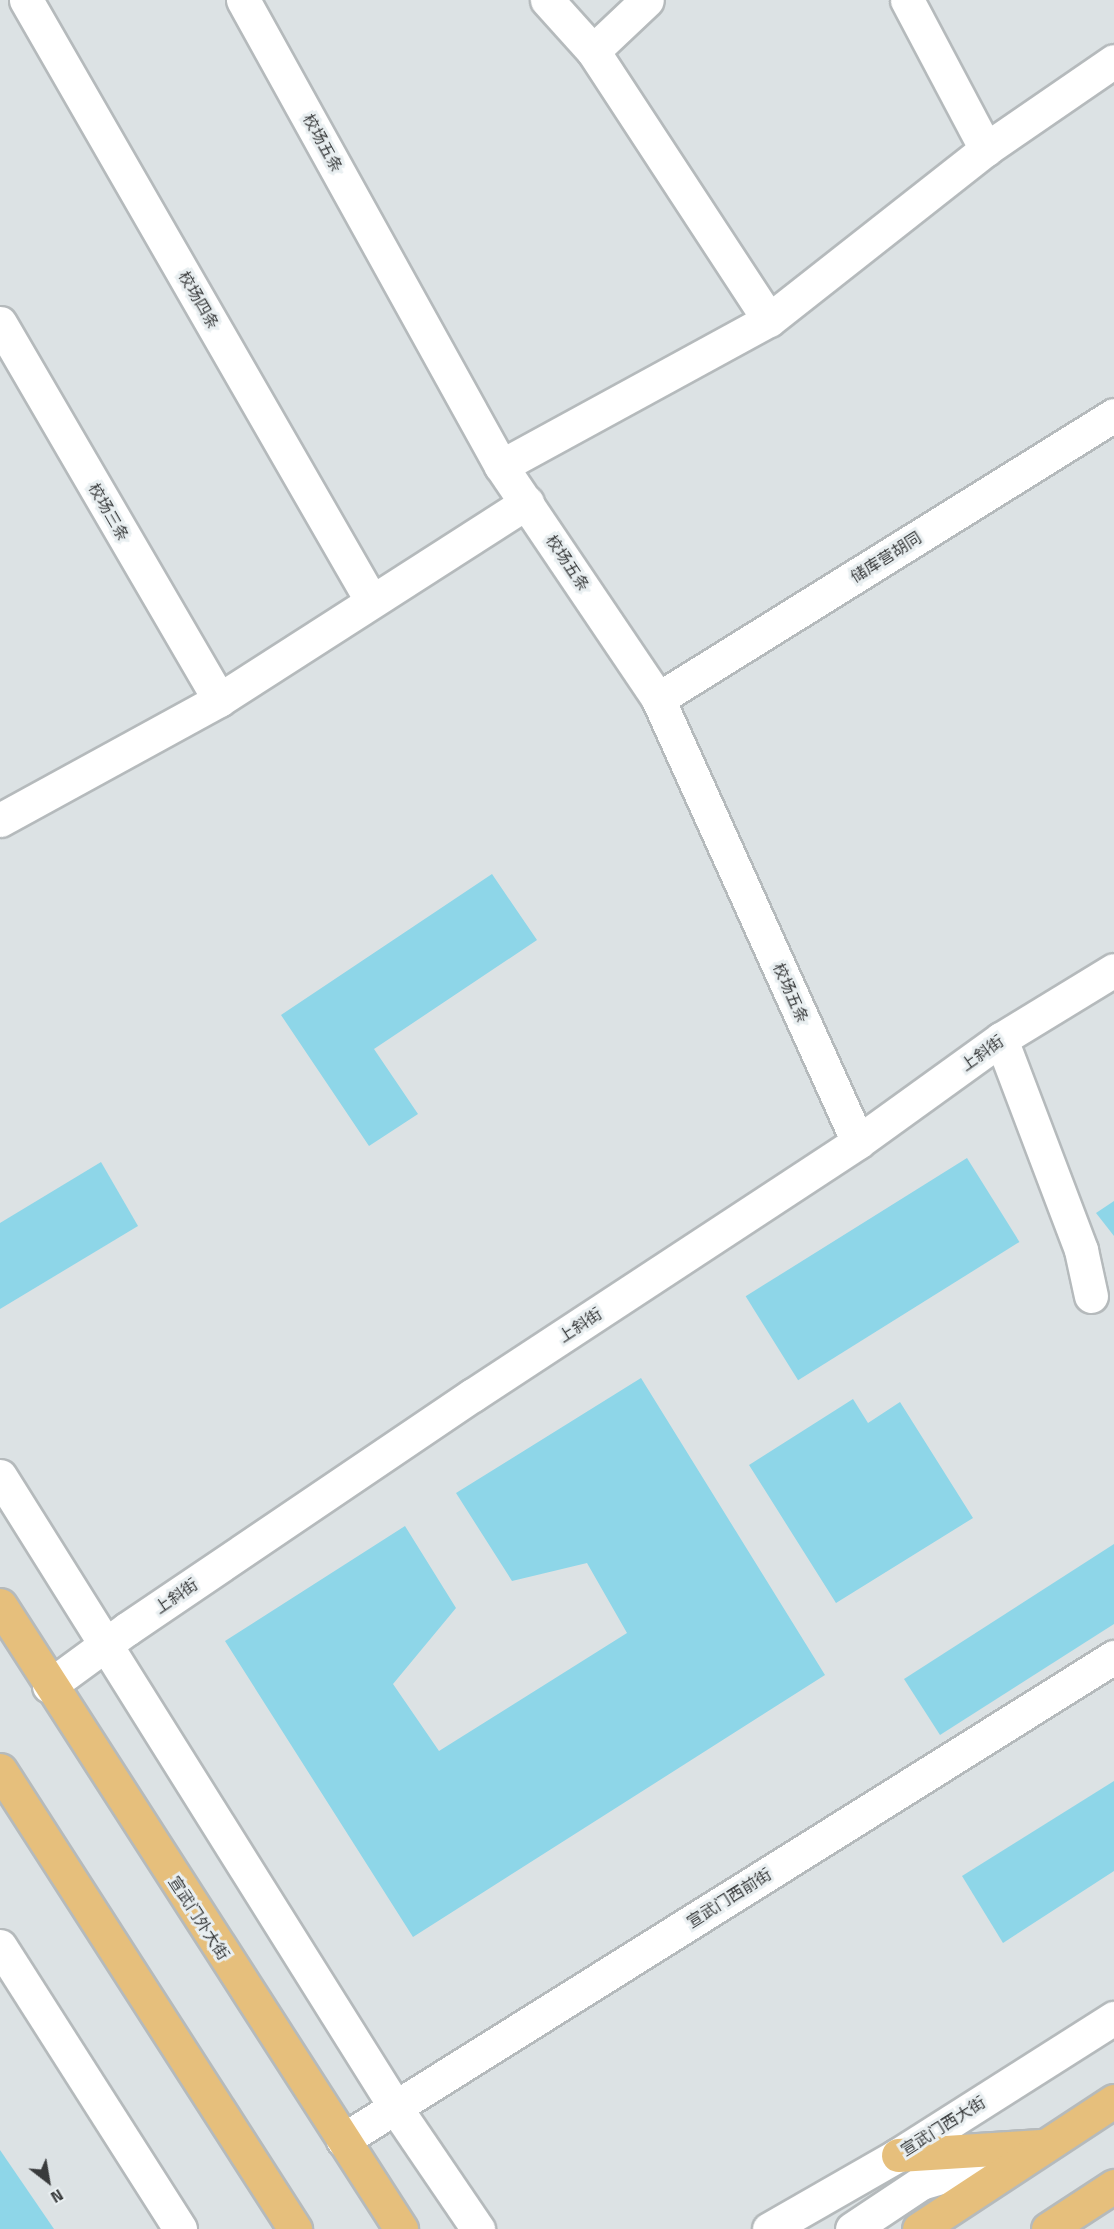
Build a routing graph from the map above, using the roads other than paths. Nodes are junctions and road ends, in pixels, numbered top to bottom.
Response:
1 (26, 0) edge
2 (243, 0) edge
3 (547, 0) edge
4 (647, 0) edge
5 (907, 0) edge
6 (593, 51) junction
7 (1114, 61) edge
8 (986, 149) junction
9 (769, 320) junction
10 (0, 323) edge
11 (1114, 414) edge
12 (501, 466) junction
13 (527, 502) junction
14 (371, 600) junction
15 (658, 699) junction
16 (219, 700) junction
17 (0, 820) edge
18 (1114, 970) edge
19 (1001, 1039) junction
20 (858, 1142) junction
21 (1090, 1296) dead end
22 (0, 1476) edge
23 (0, 1605) edge
24 (106, 1644) junction
25 (1114, 1657) edge
26 (49, 1686) junction
27 (0, 1770) edge
28 (0, 1946) edge
29 (1114, 2018) edge
30 (1114, 2101) edge
31 (395, 2107) junction
32 (343, 2139) junction
33 (1043, 2146) junction
34 (898, 2155) junction
35 (1114, 2186) edge
36 (180, 2229) edge
37 (295, 2229) edge
38 (400, 2229) edge
39 (478, 2229) edge
40 (769, 2229) edge
41 (852, 2229) edge
42 (919, 2229) edge
43 (1048, 2229) edge

1 - 14 street, 校场四条
2 - 12 street, 校场五条
3 - 6 street
4 - 6 street
5 - 8 street
6 - 9 street
7 - 8 street
8 - 9 street
9 - 12 street
10 - 16 street, 校场三条
11 - 15 street, 储库营胡同
12 - 13 street, 校场五条
13 - 14 street
13 - 15 street, 校场五条
14 - 16 street
15 - 20 street, 校场五条
16 - 17 street
18 - 19 street, 上斜街
19 - 20 street, 上斜街
19 - 21 street
20 - 24 street, 上斜街
22 - 24 street
23 - 26 main road, 宣武门外大街
24 - 26 street, 上斜街
24 - 31 street
25 - 31 street, 宣武门西前街
26 - 32 main road, 宣武门外大街
27 - 37 main road
28 - 36 street
29 - 34 street, 宣武门西大街
30 - 33 main road
31 - 32 street, 宣武门西前街
31 - 39 street
32 - 38 main road, 宣武门外大街
33 - 34 main road
33 - 41 street
33 - 42 main road
34 - 40 street, 宣武门西大街
35 - 43 main road

